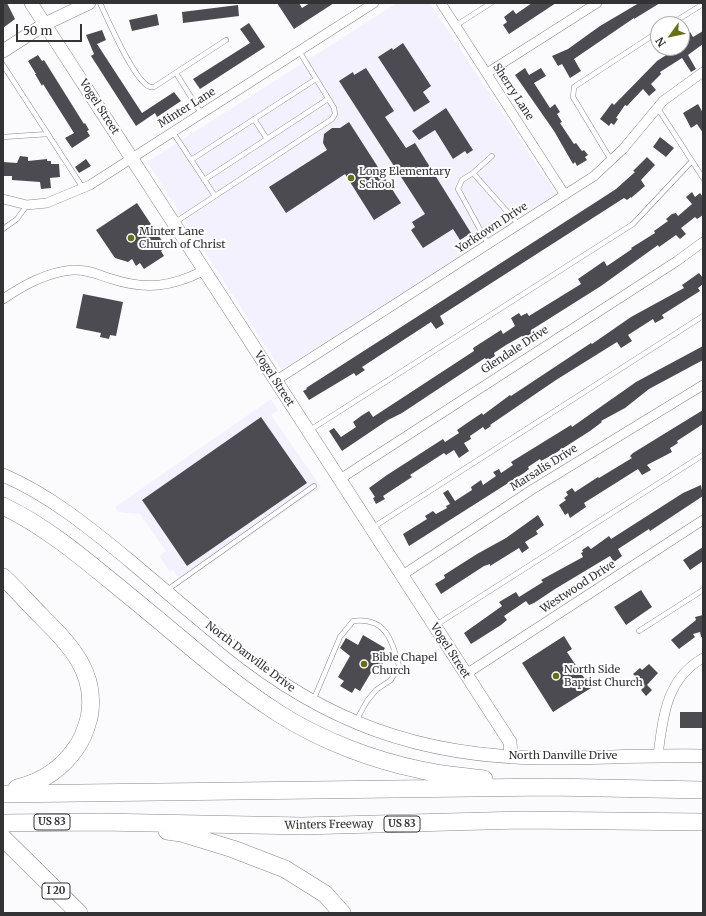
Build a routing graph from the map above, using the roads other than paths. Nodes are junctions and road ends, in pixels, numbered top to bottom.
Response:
1 (31, 3) edge
2 (89, 3) edge
3 (100, 3) edge
4 (374, 3) edge
5 (441, 3) edge
6 (491, 3) edge
7 (596, 3) edge
8 (703, 4) edge
9 (684, 16) edge
10 (45, 24) junction
11 (455, 26) junction
12 (650, 37) edge
13 (226, 40) dead end
14 (3, 51) edge
15 (299, 51) junction
16 (3, 65) edge
17 (703, 72) edge
18 (176, 73) junction
19 (487, 73) junction
20 (316, 79) junction
21 (328, 99) junction
22 (657, 107) junction
23 (201, 113) junction
24 (254, 119) junction
25 (172, 131) junction
26 (48, 134) junction
27 (3, 137) edge
28 (267, 139) junction
29 (492, 156) dead end
30 (131, 157) junction
31 (191, 160) junction
32 (611, 160) junction
33 (692, 161) junction
34 (473, 173) junction
35 (703, 178) edge
36 (204, 180) junction
37 (83, 188) junction
38 (565, 195) junction
39 (215, 196) junction
40 (3, 199) edge
41 (27, 205) junction
42 (173, 223) junction
43 (519, 225) junction
44 (3, 229) edge
45 (703, 242) edge
46 (488, 244) junction
47 (203, 271) junction
48 (3, 299) edge
49 (703, 316) edge
50 (275, 381) junction
51 (703, 385) edge
52 (308, 431) junction
53 (703, 455) edge
54 (3, 475) edge
55 (340, 479) junction
56 (314, 486) dead end
57 (3, 506) edge
58 (703, 520) edge
59 (371, 528) junction
60 (3, 576) edge
61 (401, 576) junction
62 (703, 590) edge
63 (165, 591) junction
64 (434, 626) junction
65 (638, 631) dead end
66 (703, 658) edge
67 (466, 674) junction
68 (312, 702) junction
69 (355, 722) junction
70 (658, 755) junction
71 (703, 756) edge
72 (511, 757) junction
73 (550, 787) junction
74 (703, 790) edge
75 (3, 793) edge
76 (101, 822) junction
77 (703, 822) edge
78 (3, 823) edge
79 (3, 838) edge
80 (80, 913) edge
81 (342, 913) edge

1 - 10 street, Vogel Street
2 - 10 street
3 - 18 lane
4 - 15 street, Minter Lane
5 - 11 street, Sherry Lane
6 - 11 lane
7 - 19 street
8 - 9 lane
10 - 14 street
10 - 30 street, Vogel Street
11 - 19 street, Sherry Lane
12 - 32 lane
13 - 18 lane
15 - 20 lane
15 - 23 street, Minter Lane
16 - 26 lane
17 - 22 street, Yorktown Drive
18 - 23 lane
19 - 38 street, Sherry Lane
20 - 21 lane
20 - 24 lane
21 - 28 lane
21 - 39 lane
22 - 32 street, Yorktown Drive
22 - 33 lane
23 - 25 street, Minter Lane
24 - 28 lane
24 - 31 lane
25 - 30 street, Minter Lane
25 - 31 lane
26 - 27 lane
26 - 37 lane
28 - 36 lane
29 - 34 lane
30 - 37 street, Minter Lane
30 - 42 street, Vogel Street
31 - 36 lane
32 - 38 street, Yorktown Drive
33 - 35 lane
33 - 52 lane
34 - 43 lane
34 - 46 lane
36 - 39 lane
37 - 41 street, Minter Lane
38 - 43 street, Yorktown Drive
39 - 42 lane
40 - 41 street, Minter Lane
41 - 44 lane
42 - 47 street, Vogel Street
43 - 46 street, Yorktown Drive
45 - 55 street, Glendale Drive
46 - 50 street, Yorktown Drive
47 - 48 street
47 - 50 street, Vogel Street
49 - 59 lane
50 - 52 street, Vogel Street
51 - 61 street, Marsalis Drive
52 - 55 street, Vogel Street
53 - 64 lane
54 - 63 street, North Danville Drive
55 - 59 street, Vogel Street
56 - 63 lane
57 - 73 highway
58 - 67 street, Westwood Drive
59 - 61 street, Vogel Street
60 - 75 highway
61 - 64 street, Vogel Street
62 - 65 lane
63 - 68 street, North Danville Drive
64 - 67 street, Vogel Street
66 - 70 street
67 - 72 street, Vogel Street
68 - 69 street, North Danville Drive
68 - 69 lane
69 - 72 street, North Danville Drive
70 - 71 street, North Danville Drive
70 - 72 street, North Danville Drive
73 - 74 highway
73 - 75 highway
76 - 77 highway, Winters Freeway / US 83
76 - 78 highway, Winters Freeway / US 83
76 - 81 highway
79 - 80 highway, I 20

